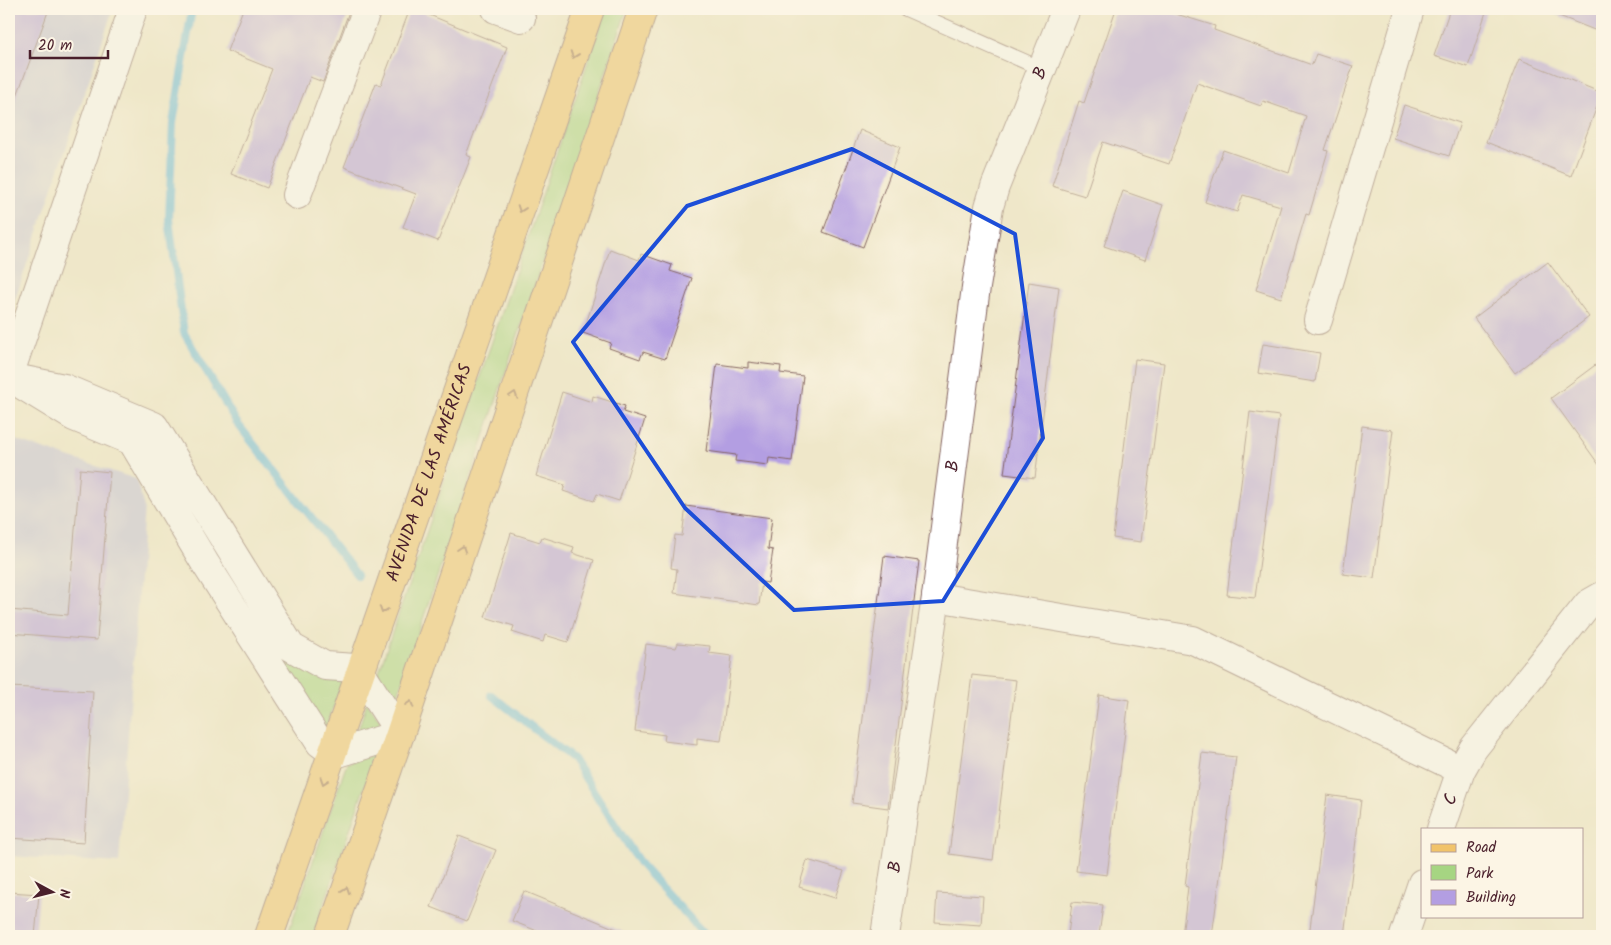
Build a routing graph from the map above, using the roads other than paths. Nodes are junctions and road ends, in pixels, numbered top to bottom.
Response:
1 (132, 9) edge
2 (367, 9) edge
3 (496, 9) edge
4 (590, 9) edge
5 (643, 9) edge
6 (906, 9) edge
7 (1066, 9) edge
8 (1410, 9) edge
9 (521, 18) dead end
10 (1042, 69) junction
11 (297, 195) dead end
12 (1318, 320) dead end
13 (9, 377) edge
14 (936, 596) junction
15 (1602, 596) edge
16 (361, 673) junction
17 (400, 734) junction
18 (334, 753) junction
19 (1461, 770) junction
20 (1441, 828) edge
21 (1421, 886) edge
22 (269, 936) edge
23 (330, 936) edge
24 (885, 936) edge
25 (1404, 936) edge

1 - 13 street
2 - 11 street
3 - 9 street
4 -> 16 main road, AVENIDA DE LAS AMÉRICAS
17 -> 5 main road
6 - 10 lane
7 - 10 street, B
8 - 12 street
10 - 14 street, B
13 - 16 street
13 - 18 street
14 - 19 street
14 - 24 street, B
15 - 19 street, C
16 - 17 street
16 - 18 main road, AVENIDA DE LAS AMÉRICAS
17 - 18 street
23 -> 17 main road
18 -> 22 main road, AVENIDA DE LAS AMÉRICAS
19 - 20 street, C
21 - 25 street

